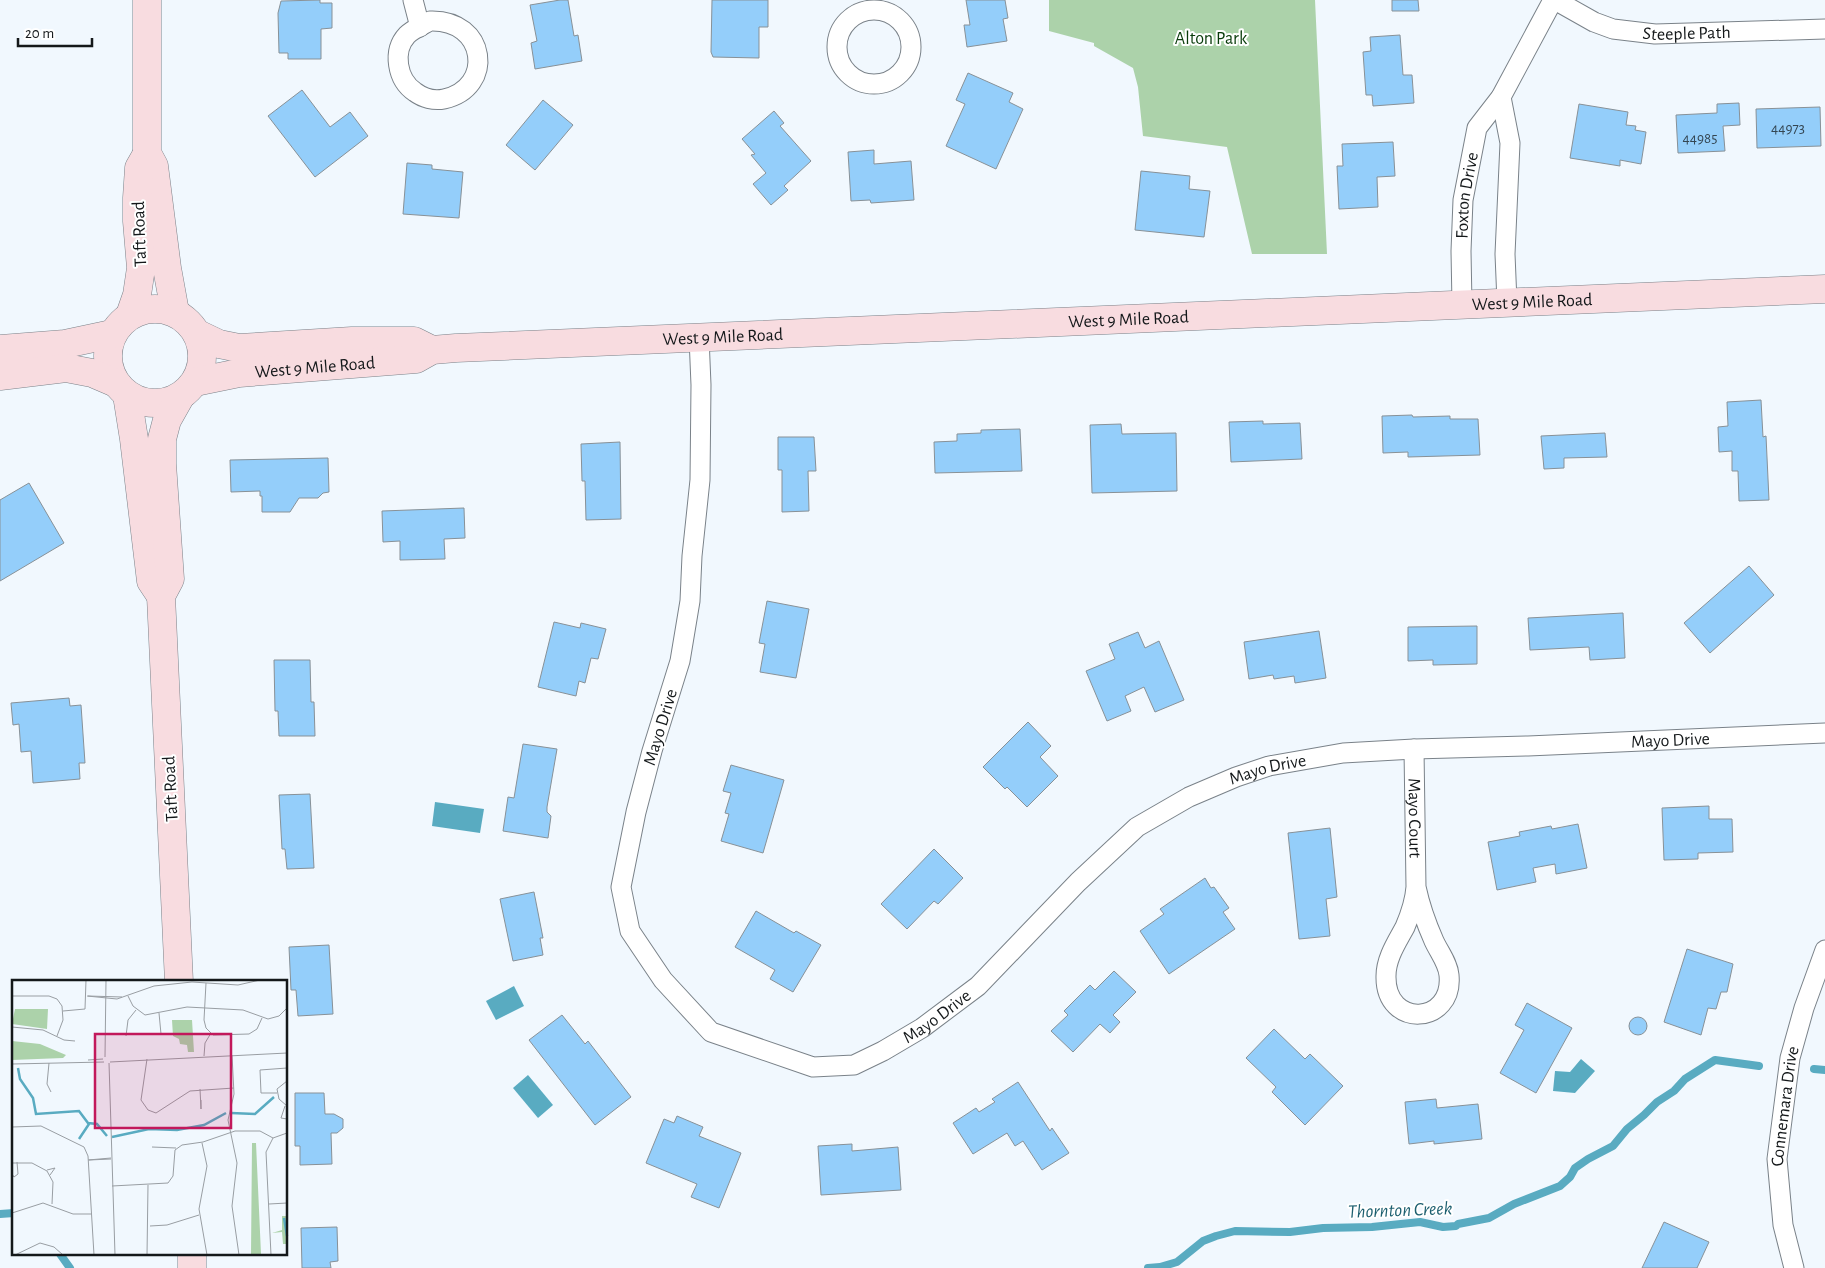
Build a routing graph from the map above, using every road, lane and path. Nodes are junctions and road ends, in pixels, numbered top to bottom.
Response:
1 (147, 0) edge
2 (413, 0) edge
3 (1554, 0) edge
4 (886, 6) edge
5 (420, 27) junction
6 (1825, 29) edge
7 (1501, 97) junction
8 (147, 153) junction
9 (1825, 289) edge
10 (1507, 302) junction
11 (1462, 304) junction
12 (175, 312) junction
13 (121, 325) junction
14 (198, 334) junction
15 (699, 337) junction
16 (0, 349) edge
17 (432, 350) junction
18 (0, 376) edge
19 (120, 388) junction
20 (188, 390) junction
21 (161, 596) junction
22 (1825, 733) edge
23 (1414, 748) junction
24 (1416, 887) junction
25 (1825, 950) edge
26 (179, 980) edge
27 (1794, 1268) edge

1 - 8 street, Taft Road
2 - 5 street
3 - 6 street, Steeple Path
3 - 7 street, Foxton Drive
4 - 4 street
5 - 5 street
7 - 10 street, Foxton Drive
7 - 11 street, Foxton Drive
8 - 12 street, Taft Road
8 - 13 street, Taft Road
9 - 10 street, West 9 Mile Road
10 - 11 street, West 9 Mile Road
11 - 15 street, West 9 Mile Road
12 - 13 street
12 - 14 street
13 - 16 street
13 - 19 street
14 - 17 street, West 9 Mile Road
14 - 20 street
15 - 17 street, West 9 Mile Road
15 - 23 street, Mayo Drive
17 - 20 street, West 9 Mile Road
18 - 19 street
19 - 20 street
19 - 21 street, Taft Road
20 - 21 street, Taft Road
21 - 26 street, Taft Road
22 - 23 street, Mayo Drive
23 - 24 street, Mayo Court
24 - 24 street, Mayo Court
25 - 27 street, Connemara Drive

